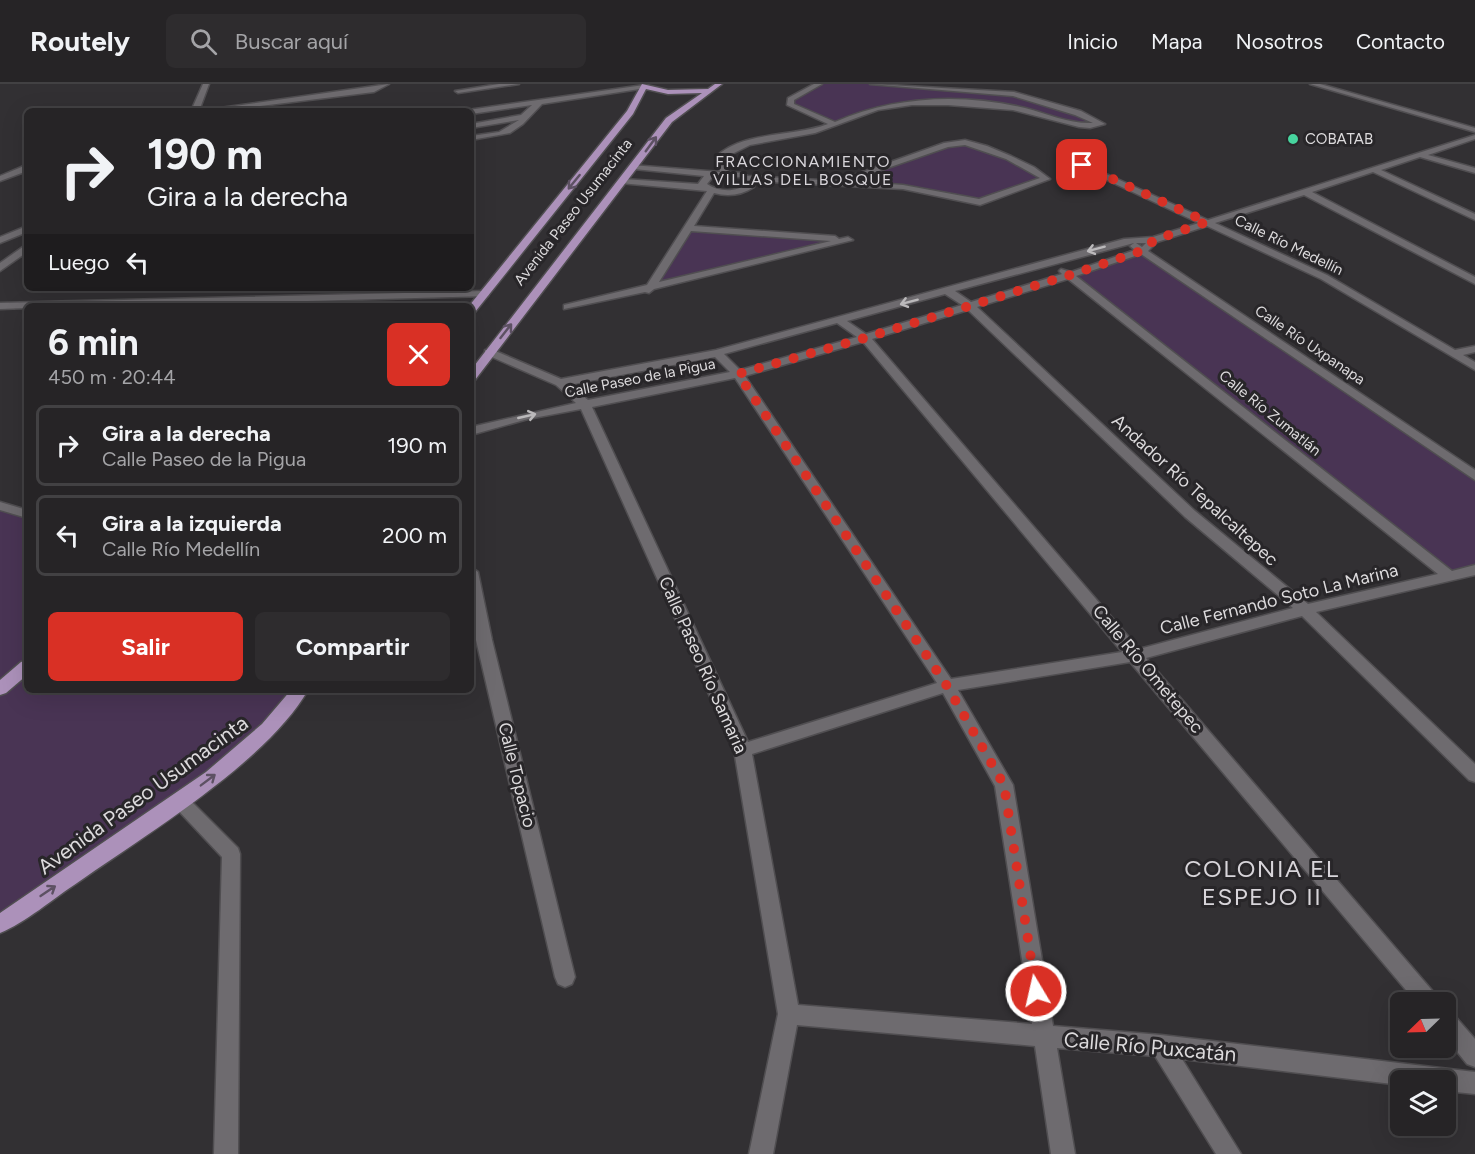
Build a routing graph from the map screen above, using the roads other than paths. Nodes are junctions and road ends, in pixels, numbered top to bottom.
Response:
1 (206, 84) edge
2 (386, 84) edge
3 (516, 84) edge
4 (819, 84) edge
5 (873, 84) edge
6 (1313, 84) edge
7 (645, 85) edge
8 (716, 87) edge
9 (458, 91) dead end
10 (540, 102) junction
11 (196, 108) edge
12 (227, 108) edge
13 (474, 112) edge
14 (527, 116) junction
15 (834, 124) junction
16 (474, 125) edge
17 (1475, 130) edge
18 (1475, 137) edge
19 (474, 138) edge
20 (1420, 154) junction
21 (1082, 165) dead end
22 (634, 167) junction
23 (24, 169) edge
24 (1373, 169) junction
25 (1475, 171) edge
26 (720, 174) junction
27 (748, 178) junction
28 (0, 179) edge
29 (623, 181) junction
30 (838, 183) junction
31 (708, 189) junction
32 (1303, 191) junction
33 (1475, 217) edge
34 (1207, 222) junction
35 (688, 228) junction
36 (24, 230) edge
37 (0, 240) edge
38 (1154, 240) junction
39 (1126, 241) junction
40 (24, 249) edge
41 (1144, 250) junction
42 (1050, 262) junction
43 (0, 267) edge
44 (1070, 275) junction
45 (1475, 281) edge
46 (649, 290) junction
47 (948, 291) junction
48 (484, 294) junction
49 (121, 303) edge
50 (24, 305) edge
51 (0, 306) edge
52 (474, 306) edge
53 (970, 306) junction
54 (567, 308) dead end
55 (841, 321) junction
56 (865, 338) junction
57 (1475, 349) edge
58 (489, 352) junction
59 (717, 353) junction
60 (1452, 354) junction
61 (1475, 367) edge
62 (474, 374) edge
63 (738, 374) junction
64 (560, 383) junction
65 (585, 404) junction
66 (474, 430) edge
67 (1475, 476) edge
68 (0, 506) edge
69 (24, 513) edge
70 (1475, 570) edge
71 (1450, 576) junction
72 (474, 601) edge
73 (1305, 610) junction
74 (478, 640) edge
75 (1137, 655) junction
76 (24, 669) edge
77 (947, 686) junction
78 (0, 689) edge
79 (298, 693) edge
80 (743, 750) junction
81 (1475, 775) edge
82 (180, 801) junction
83 (0, 924) edge
84 (565, 977) dead end
85 (1421, 992) edge
86 (789, 1014) junction
87 (1456, 1034) edge
88 (1043, 1037) junction
89 (1161, 1046) junction
90 (1475, 1056) edge
91 (1475, 1083) edge
92 (226, 1154) edge
93 (761, 1154) edge
94 (1063, 1154) edge
95 (1229, 1154) edge

1 - 11 street
2 - 12 street
3 - 9 street
4 - 15 street
5 - 15 street
6 - 17 street
7 - 8 main road
7 - 10 street
7 -> 48 main road, Avenida Paseo Usumacinta
22 -> 8 main road, Avenida Paseo Usumacinta
10 - 13 street
10 - 14 street
14 - 16 street
14 - 19 street
15 - 26 street
18 - 20 street, Calle Paseo de la Pigua
20 - 24 street, Calle Paseo de la Pigua
20 - 25 street
21 - 34 street, Calle Río Medellín
22 - 26 street
22 - 29 main road, Avenida Paseo Usumacinta
23 - 28 street
24 - 32 street, Calle Paseo de la Pigua
24 - 33 street
26 - 27 street
26 - 31 street
27 - 30 street
27 - 31 street
29 - 31 street
58 -> 29 main road, Avenida Paseo Usumacinta
30 - 30 street
31 - 35 street
32 - 34 street, Calle Paseo de la Pigua
32 - 45 street
34 - 38 street, Calle Paseo de la Pigua
34 - 60 street, Calle Río Medellín
35 - 46 street
35 - 46 street
36 - 37 street
38 - 39 street, Calle Paseo de la Pigua
38 - 41 street, Calle Paseo de la Pigua
39 - 41 street, Calle Río Uxpanapa
39 -> 42 street, Calle Paseo de la Pigua
40 - 43 street
41 - 44 street, Calle Paseo de la Pigua
41 - 67 street, Calle Río Uxpanapa
42 - 44 street, Calle Río Zumatlán
42 - 47 street, Calle Paseo de la Pigua
44 - 53 street, Calle Paseo de la Pigua
44 - 71 street, Calle Río Zumatlán
46 - 54 street
47 - 53 street, Andador Río Tepalcaltepec
47 -> 55 street, Calle Paseo de la Pigua
48 - 49 street
48 - 52 main road, Avenida Paseo Usumacinta
50 - 51 street
53 - 56 street, Calle Paseo de la Pigua
53 - 73 street, Andador Río Tepalcaltepec
55 - 56 street, Calle Río Ometepec
55 - 59 street, Calle Paseo de la Pigua
56 - 63 street, Calle Paseo de la Pigua
56 - 75 street, Calle Río Ometepec
57 - 60 street
58 - 62 main road, Avenida Paseo Usumacinta
58 - 64 street, Calle Paseo Río Samaria
59 - 63 street
59 - 64 street, Calle Paseo de la Pigua
60 - 61 street, Calle Río Medellín
63 - 65 street, Calle Paseo de la Pigua
63 - 77 street
64 - 65 street, Calle Paseo Río Samaria
66 -> 65 street, Calle Paseo de la Pigua
65 - 80 street, Calle Paseo Río Samaria
68 - 69 street
70 - 71 street, Calle Fernando Soto La Marina
71 - 73 street, Calle Fernando Soto La Marina
72 - 74 street, Calle Topacio
73 - 75 street, Calle Fernando Soto La Marina
73 - 81 street, Andador Río Tepalcaltepec
74 - 84 street, Calle Topacio
75 - 77 street, Calle Fernando Soto La Marina
75 - 85 street, Calle Río Ometepec
76 - 78 main road
77 - 80 street, Calle Fernando Soto La Marina
77 - 88 street
82 -> 79 main road, Avenida Paseo Usumacinta
80 - 86 street, Calle Paseo Río Samaria
83 -> 82 main road, Avenida Paseo Usumacinta
82 - 92 street
86 - 88 street, Calle Río Puxcatán
86 - 93 street, Calle Paseo Río Samaria
87 - 90 street
88 - 89 street, Calle Río Puxcatán
88 - 94 street
89 - 91 street, Calle Río Puxcatán
89 - 95 street

